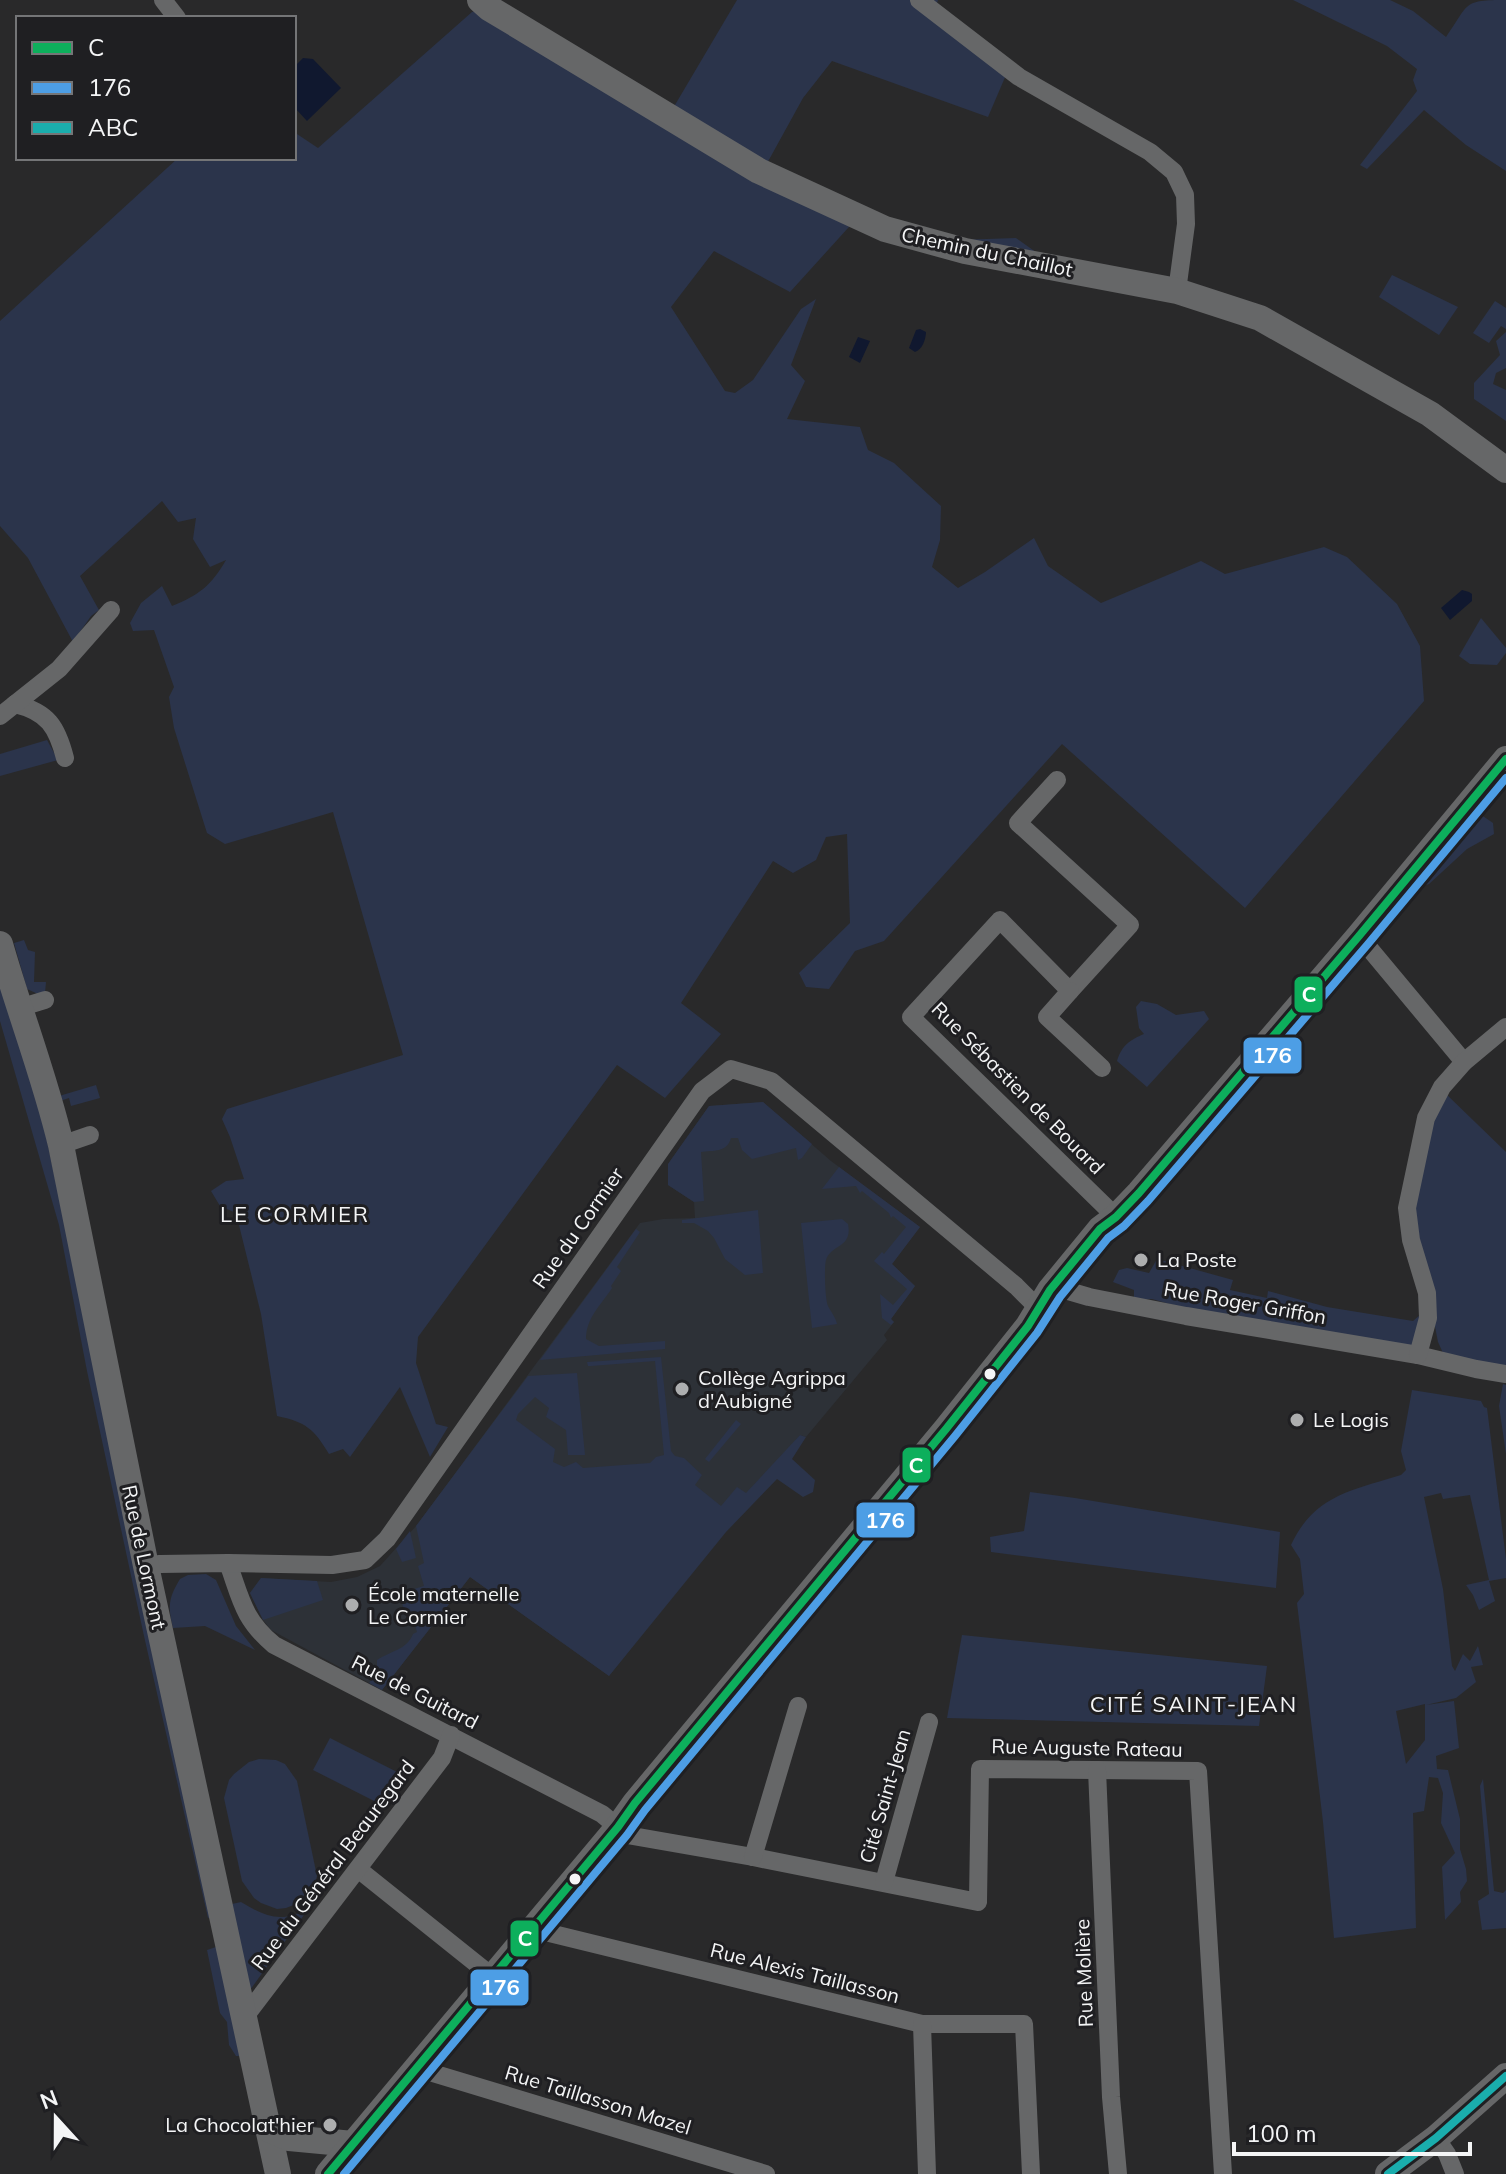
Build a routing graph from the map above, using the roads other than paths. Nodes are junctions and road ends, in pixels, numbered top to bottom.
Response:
1 (163, 0) edge
2 (480, 0) edge
3 (919, 0) edge
4 (175, 16) edge
5 (1177, 291) junction
6 (1506, 470) edge
7 (111, 610) dead end
8 (8, 710) edge
9 (72, 756) dead end
10 (1506, 759) edge
11 (1057, 780) dead end
12 (1359, 936) junction
13 (0, 944) edge
14 (1070, 991) junction
15 (45, 1000) dead end
16 (19, 1008) junction
17 (1506, 1027) edge
18 (1464, 1062) junction
19 (1102, 1068) dead end
20 (90, 1135) dead end
21 (61, 1145) junction
22 (1116, 1217) junction
23 (1065, 1290) junction
24 (1039, 1309) junction
25 (1418, 1355) junction
26 (1506, 1374) edge
27 (228, 1563) junction
28 (146, 1566) junction
29 (798, 1706) dead end
30 (929, 1722) dead end
31 (451, 1735) junction
32 (1097, 1770) junction
33 (618, 1827) junction
34 (753, 1857) junction
35 (358, 1869) junction
36 (884, 1882) junction
37 (533, 1929) junction
38 (493, 1977) junction
39 (244, 2018) junction
40 (922, 2024) junction
41 (416, 2068) junction
42 (1506, 2076) edge
43 (268, 2129) junction
44 (1436, 2138) junction
45 (353, 2144) junction
46 (278, 2174) edge
47 (328, 2174) edge
48 (766, 2174) edge
49 (927, 2174) edge
50 (1031, 2174) edge
51 (1118, 2174) edge
52 (1223, 2174) edge
53 (1388, 2174) edge
54 (1455, 2174) edge

1 - 4 street
2 - 5 main road, Chemin du Chaillot
3 - 5 street
5 - 6 main road, Chemin du Chaillot
7 - 8 street
8 - 9 street
10 - 12 main road
11 - 14 street
12 - 18 street
12 - 22 main road
13 - 16 main road, Rue de Lormont
14 - 19 street
14 - 22 street, Rue Sébastien de Bouard
15 - 16 street
16 - 21 main road, Rue de Lormont
17 - 18 street
18 - 25 street
20 - 21 street
21 - 28 main road, Rue de Lormont
22 - 23 main road
22 - 24 main road
23 - 24 main road
23 - 25 street, Rue Roger Griffon
24 - 27 street, Rue du Cormier
24 - 33 main road
25 - 26 street, Rue Roger Griffon
27 - 28 street, Rue du Cormier
27 - 31 street, Rue de Guitard
28 - 39 main road, Rue de Lormont
29 - 34 street
30 - 36 street, Cité Saint-Jean
31 - 33 street, Rue de Guitard
31 - 35 street, Rue du Général Beauregard
32 - 36 street, Rue Auguste Rateau
32 - 51 street, Rue Molière
32 - 52 street, Rue Auguste Rateau
33 - 34 street, Rue Auguste Rateau
33 - 37 main road
34 - 36 street, Rue Auguste Rateau
35 - 38 street
35 - 39 street, Rue du Général Beauregard
37 - 38 main road
37 - 40 street, Rue Alexis Taillasson
38 - 41 main road
39 - 43 main road, Rue de Lormont
40 - 49 street
40 - 50 street, Rue Alexis Taillasson
41 - 45 main road
41 - 48 street, Rue Taillasson Mazel
42 - 44 main road
43 - 45 main road
43 - 46 main road, Rue de Lormont
44 - 53 main road
44 - 54 street
45 - 47 main road

